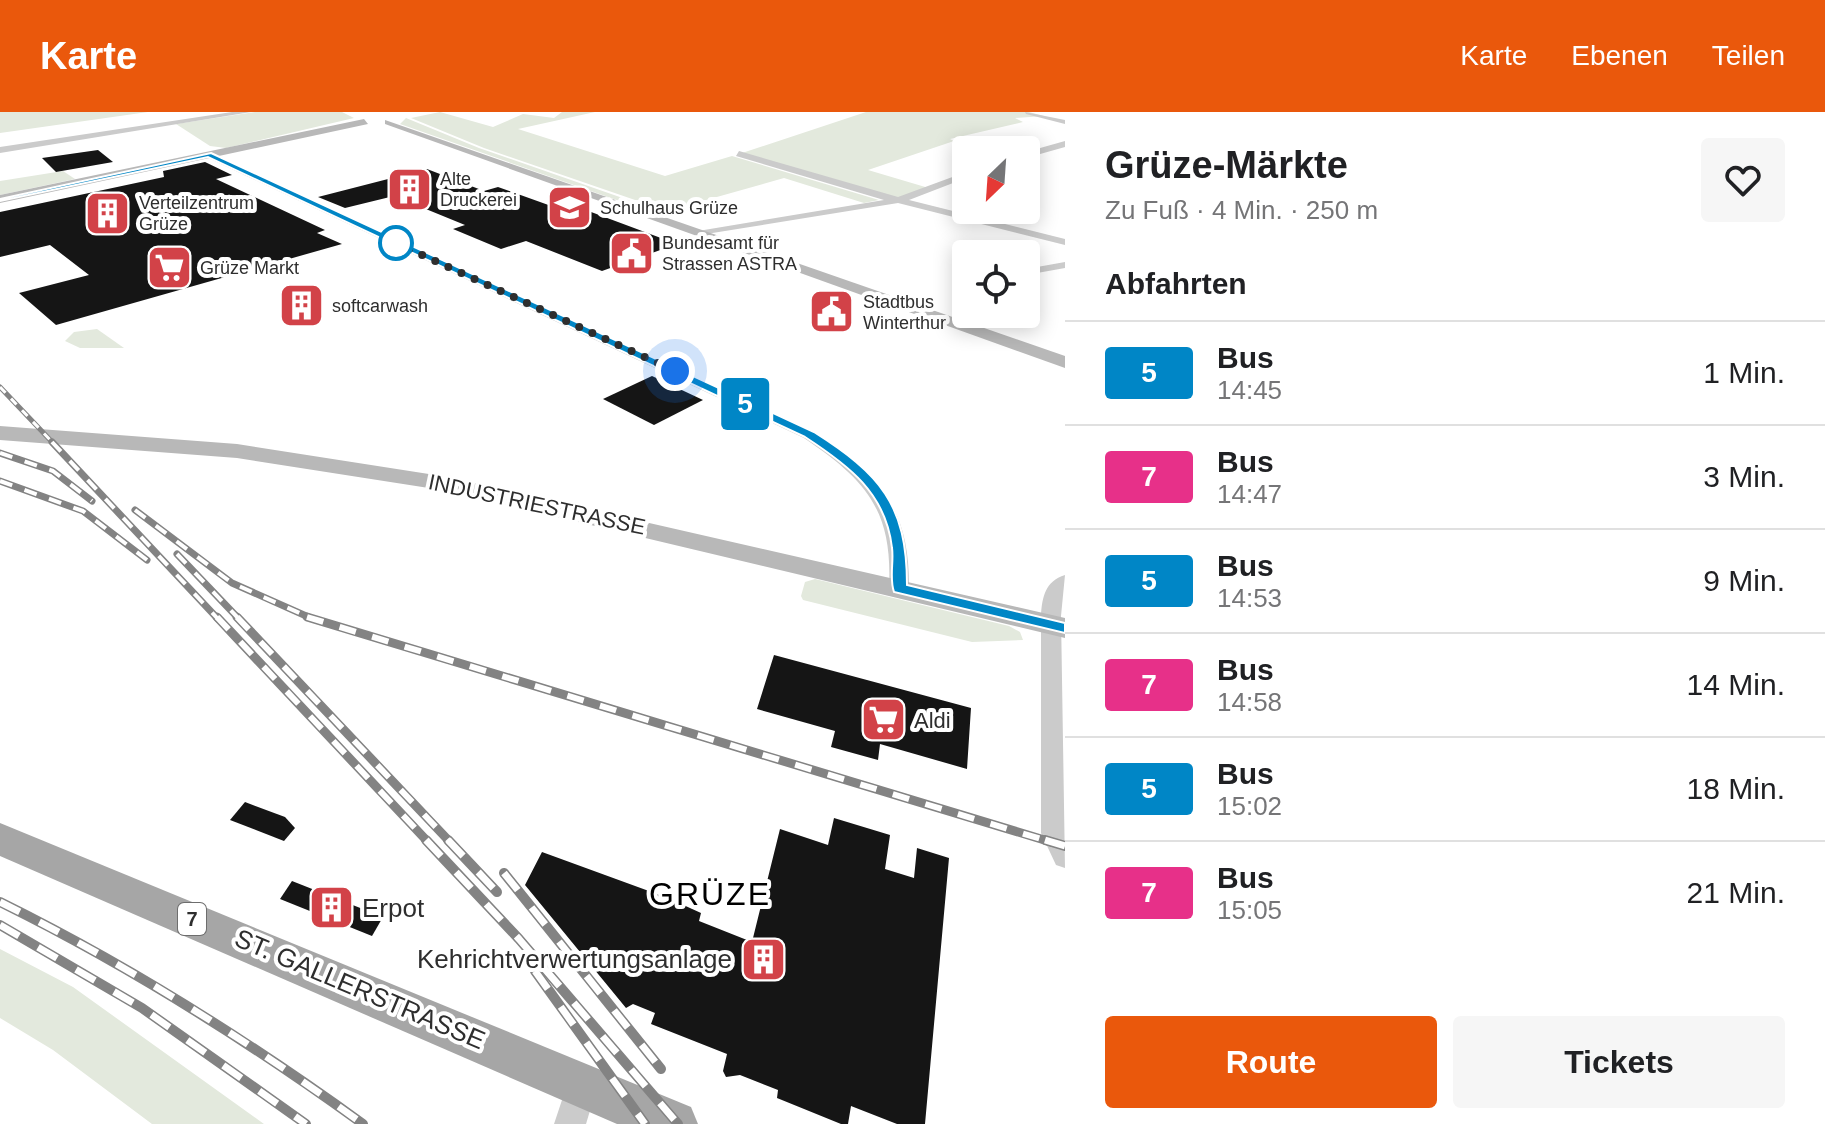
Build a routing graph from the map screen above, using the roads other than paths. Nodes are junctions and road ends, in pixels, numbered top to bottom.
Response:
1 (247, 112) edge
2 (1029, 112) edge
3 (407, 113) edge
4 (363, 116) edge
5 (392, 119) junction
6 (1065, 122) edge
7 (1065, 144) edge
8 (0, 150) edge
9 (1040, 151) edge
10 (739, 154) dead end
11 (209, 155) junction
12 (952, 180) edge
13 (0, 199) edge
14 (900, 200) junction
15 (704, 233) junction
16 (1065, 242) edge
17 (1065, 265) edge
18 (1040, 269) edge
19 (1065, 362) edge
20 (0, 433) edge
21 (1065, 581) edge
22 (899, 588) junction
23 (1059, 627) edge
24 (0, 839) edge
25 (1065, 857) edge
26 (576, 1104) edge
27 (674, 1124) edge

1 - 8 street
2 - 6 street
3 - 5 main road
4 - 5 main road
4 - 11 main road
5 - 15 main road
7 - 9 street
10 - 14 street
11 - 13 main road
11 - 22 street
12 - 14 street
14 - 15 street
14 - 16 street
15 - 19 main road
17 - 18 street
20 - 22 main road, INDUSTRIESTRASSE
21 - 23 street
22 - 23 main road, INDUSTRIESTRASSE
23 - 25 street
24 - 26 main road, ST. GALLERSTRASSE / 7
26 - 27 main road, ST. GALLERSTRASSE / 7

